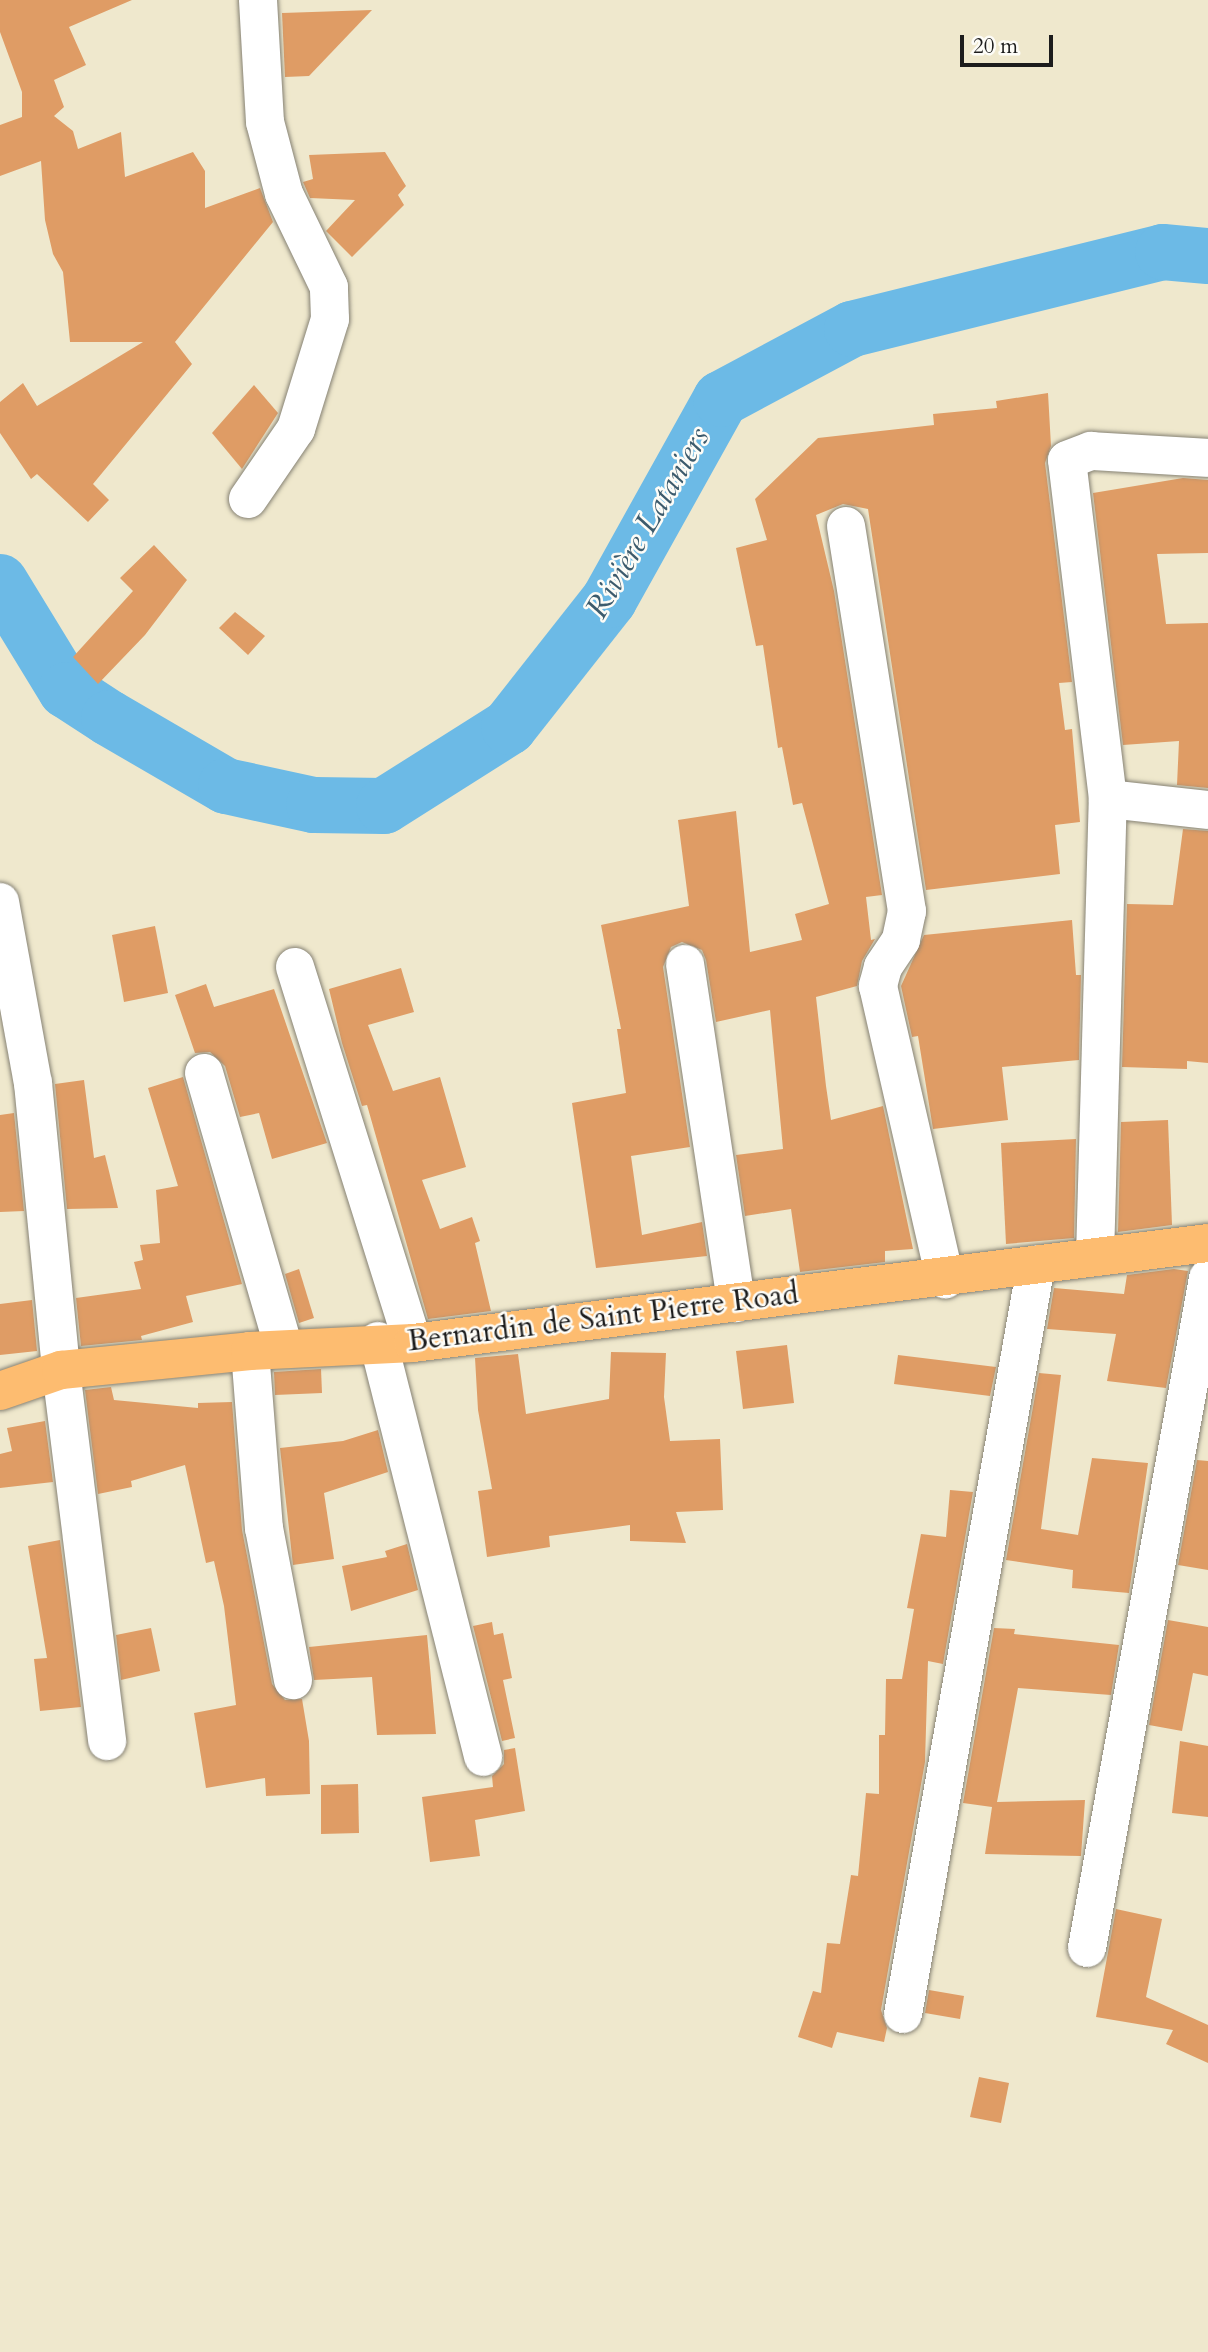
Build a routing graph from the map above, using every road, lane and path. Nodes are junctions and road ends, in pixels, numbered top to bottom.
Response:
1 (258, 0) edge
2 (1208, 458) edge
3 (248, 499) dead end
4 (846, 526) dead end
5 (1108, 800) junction
6 (1208, 810) edge
7 (0, 902) edge
8 (685, 964) dead end
9 (295, 967) dead end
10 (204, 1073) dead end
11 (1208, 1243) edge
12 (1095, 1256) junction
13 (1036, 1265) junction
14 (1208, 1278) edge
15 (945, 1279) junction
16 (736, 1303) junction
17 (396, 1342) junction
18 (267, 1350) junction
19 (61, 1370) junction
20 (0, 1391) edge
21 (293, 1679) dead end
22 (107, 1741) dead end
23 (483, 1757) dead end
24 (1087, 1948) dead end
25 (903, 2014) dead end

1 - 3 street
2 - 5 street
4 - 15 street
5 - 6 street
5 - 12 street
7 - 19 street
8 - 16 street
9 - 17 street
10 - 18 street
11 - 12 main road, Bernardin de Saint Pierre Road
12 - 13 main road, Bernardin de Saint Pierre Road
13 - 15 main road, Bernardin de Saint Pierre Road
13 - 25 street
14 - 24 street
15 - 16 main road, Bernardin de Saint Pierre Road
16 - 17 main road, Bernardin de Saint Pierre Road
17 - 18 main road, Bernardin de Saint Pierre Road
17 - 23 street
18 - 19 main road, Bernardin de Saint Pierre Road
18 - 21 street
19 - 20 main road, Bernardin de Saint Pierre Road
19 - 22 street

